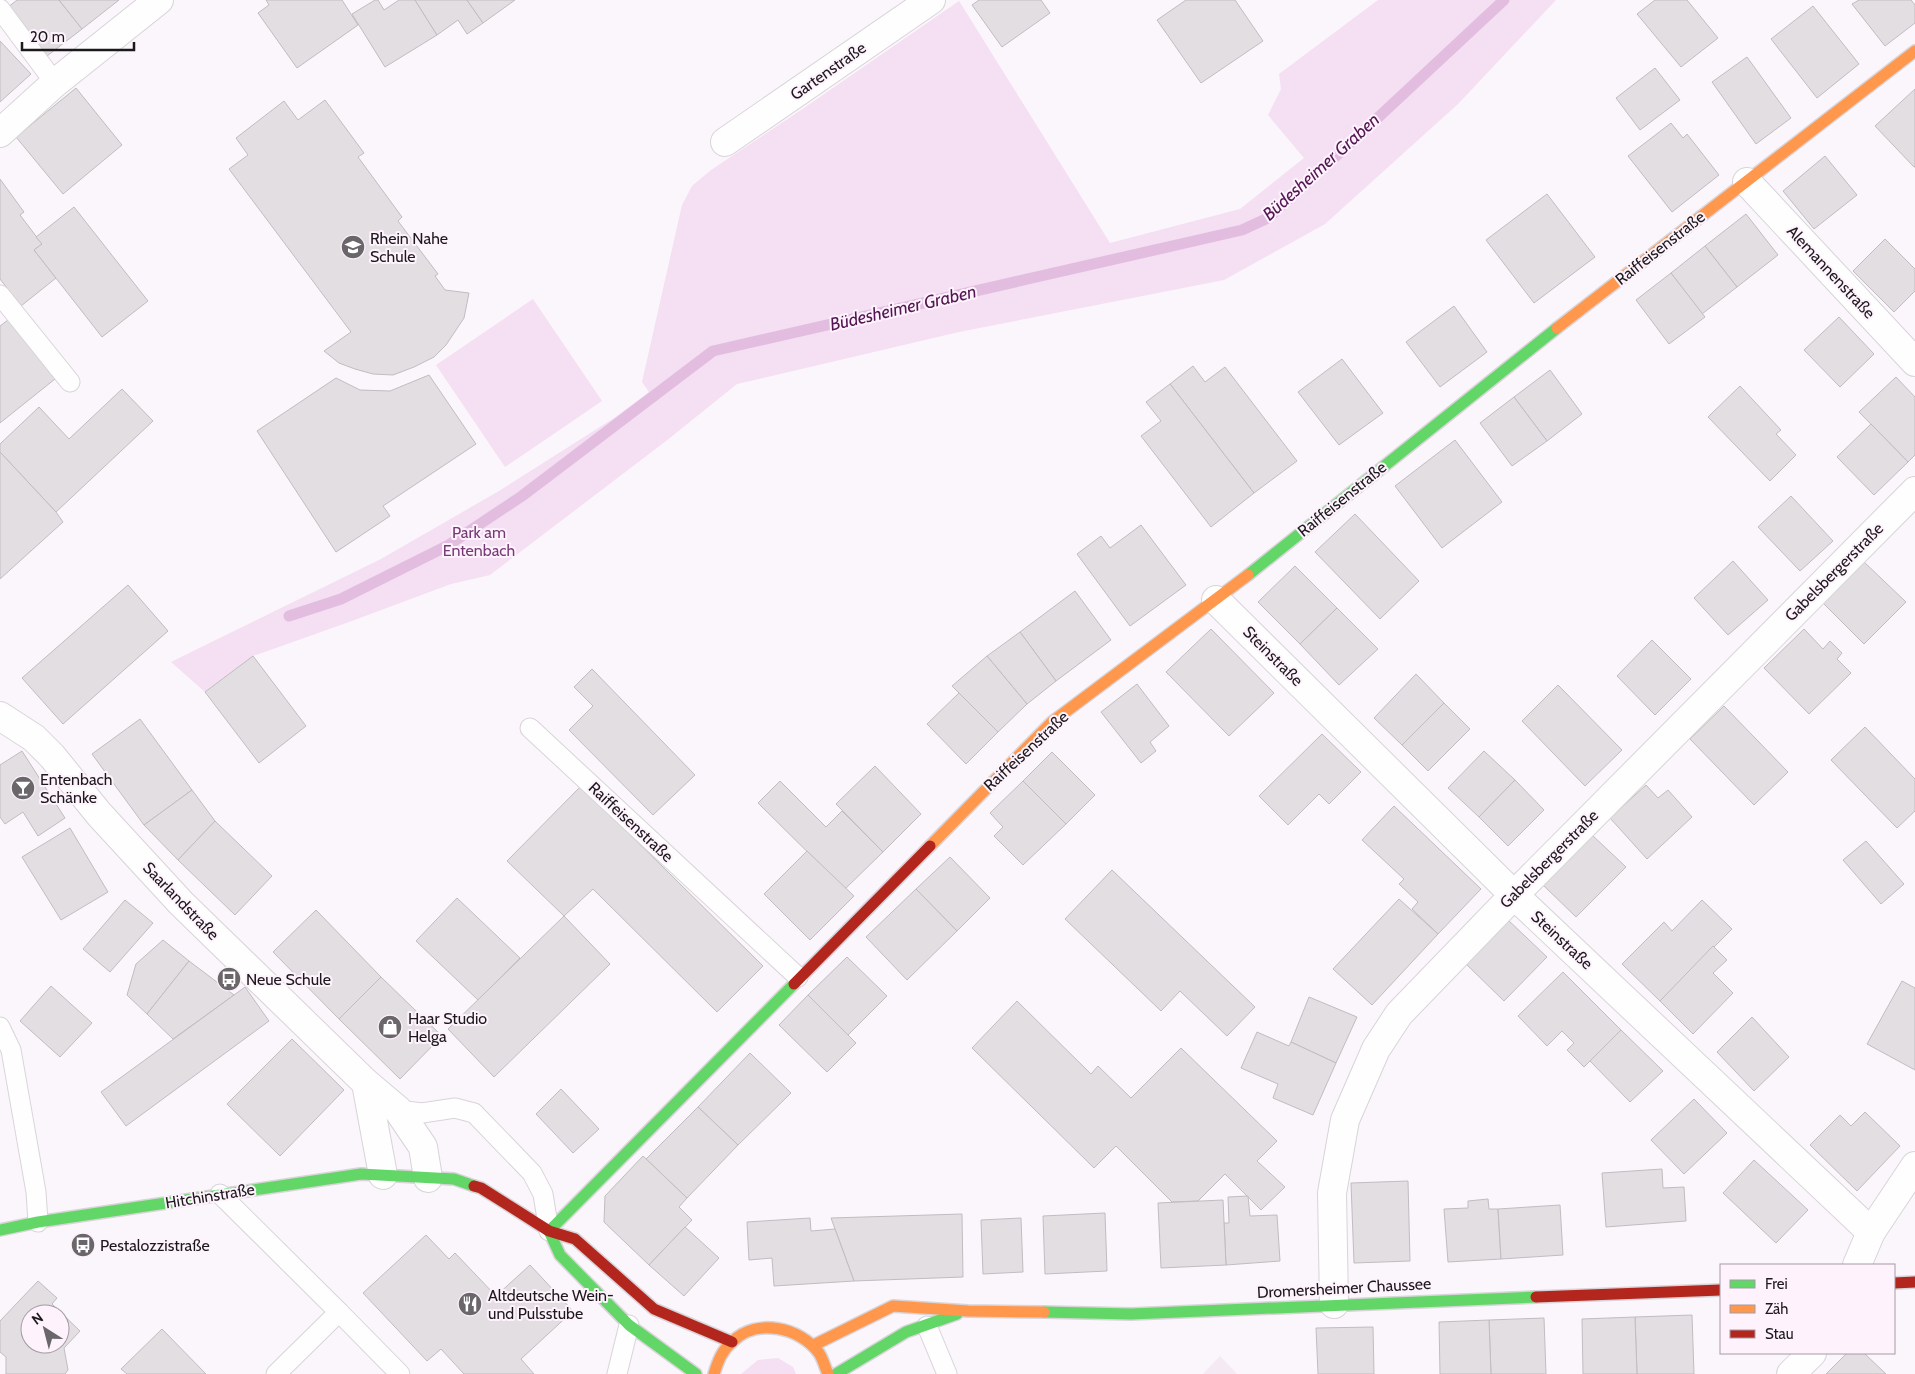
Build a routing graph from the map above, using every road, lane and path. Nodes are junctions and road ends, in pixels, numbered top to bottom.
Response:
1 (159, 0) edge
2 (931, 0) edge
3 (0, 9) edge
4 (1913, 57) edge
5 (55, 83) junction
6 (0, 133) edge
7 (725, 142) dead end
8 (1747, 182) junction
9 (0, 295) edge
10 (1915, 362) edge
11 (70, 382) dead end
12 (1915, 491) edge
13 (1216, 600) junction
14 (0, 716) edge
15 (530, 728) dead end
16 (1514, 895) junction
17 (798, 977) junction
18 (0, 1027) edge
19 (366, 1083) junction
20 (398, 1110) junction
21 (1915, 1166) edge
22 (383, 1175) junction
23 (428, 1178) junction
24 (220, 1194) junction
25 (38, 1222) junction
26 (0, 1230) edge
27 (548, 1231) junction
28 (1871, 1232) junction
29 (1857, 1264) edge
30 (1915, 1282) edge
31 (1895, 1283) edge
32 (1720, 1290) edge
33 (1334, 1304) junction
34 (968, 1310) junction
35 (338, 1312) junction
36 (629, 1325) junction
37 (927, 1326) junction
38 (732, 1342) junction
39 (814, 1345) junction
40 (1811, 1354) edge
41 (276, 1374) edge
42 (400, 1374) edge
43 (617, 1374) edge
44 (696, 1374) edge
45 (714, 1374) edge
46 (828, 1374) edge
47 (836, 1374) edge
48 (947, 1374) edge
49 (1791, 1374) edge

1 - 5 street
2 - 7 street, Gartenstraße
3 - 5 lane
4 - 8 street, Raiffeisenstraße
5 - 6 street
8 - 10 street, Alemannenstraße
8 - 13 street, Raiffeisenstraße
9 - 11 lane
12 - 16 street, Gabelsbergerstraße
13 - 16 street, Steinstraße
13 - 17 street, Raiffeisenstraße
14 - 19 street, Saarlandstraße
15 - 17 lane, Raiffeisenstraße
16 - 28 street, Steinstraße
16 - 33 street, Gabelsbergerstraße
17 - 27 street, Raiffeisenstraße
18 - 25 lane
19 - 20 street, Saarlandstraße
19 - 22 street
20 - 23 street, Saarlandstraße
20 - 27 lane
21 - 28 street
22 - 23 street
22 - 24 street, Hitchinstraße
23 - 27 street
24 - 25 street, Hitchinstraße
24 - 35 lane
25 - 26 street, Hitchinstraße
27 - 36 street
27 - 38 street
28 - 29 street
30 - 31 street
32 - 33 street, Dromersheimer Chaussee
33 - 34 street, Dromersheimer Chaussee
34 - 37 street, Dromersheimer Chaussee
34 - 39 street, Dromersheimer Chaussee
35 - 41 lane
35 - 42 lane
36 - 43 lane
36 - 44 street
37 - 47 street, Dromersheimer Chaussee
37 - 48 lane
38 - 39 street
38 - 45 street
39 - 46 street
40 - 49 street

